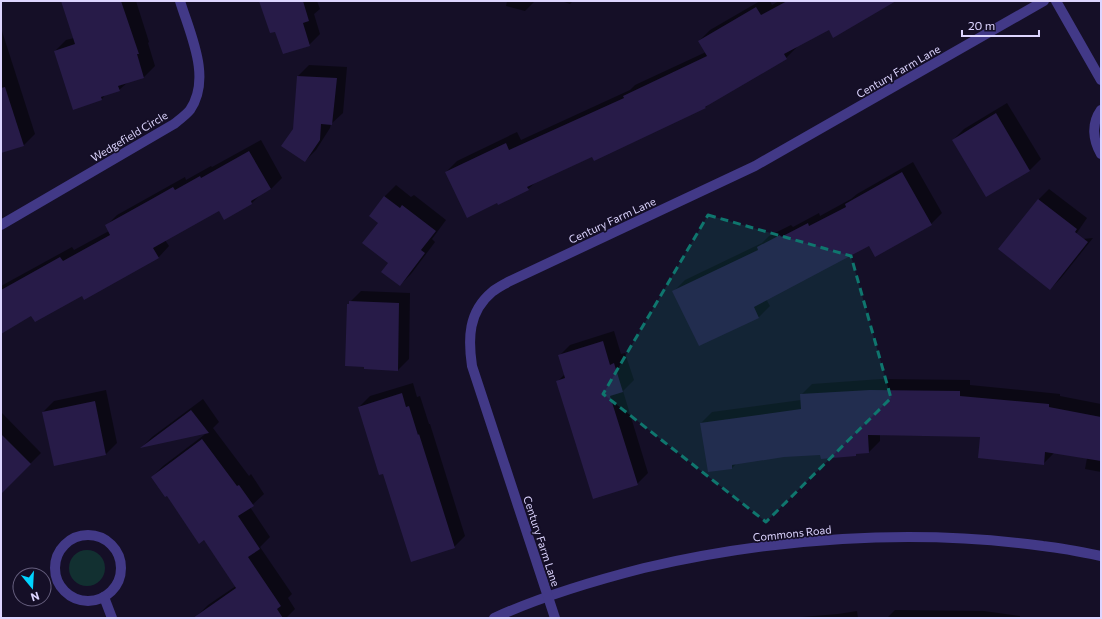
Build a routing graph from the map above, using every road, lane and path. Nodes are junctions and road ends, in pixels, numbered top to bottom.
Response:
1 (180, 1) edge
2 (1044, 1) edge
3 (1056, 1) edge
4 (1101, 80) edge
5 (1101, 110) edge
6 (1101, 154) edge
7 (1, 225) edge
8 (1101, 556) edge
9 (548, 596) junction
10 (104, 598) junction
11 (112, 618) edge
12 (494, 618) edge
13 (555, 618) edge

1 - 7 street, Wedgefield Circle
2 - 9 street, Century Farm Lane
3 - 4 street
5 - 6 street
8 - 9 street, Commons Road
9 - 12 street, Commons Road
9 - 13 street, Century Farm Lane
10 - 10 street
10 - 11 street

